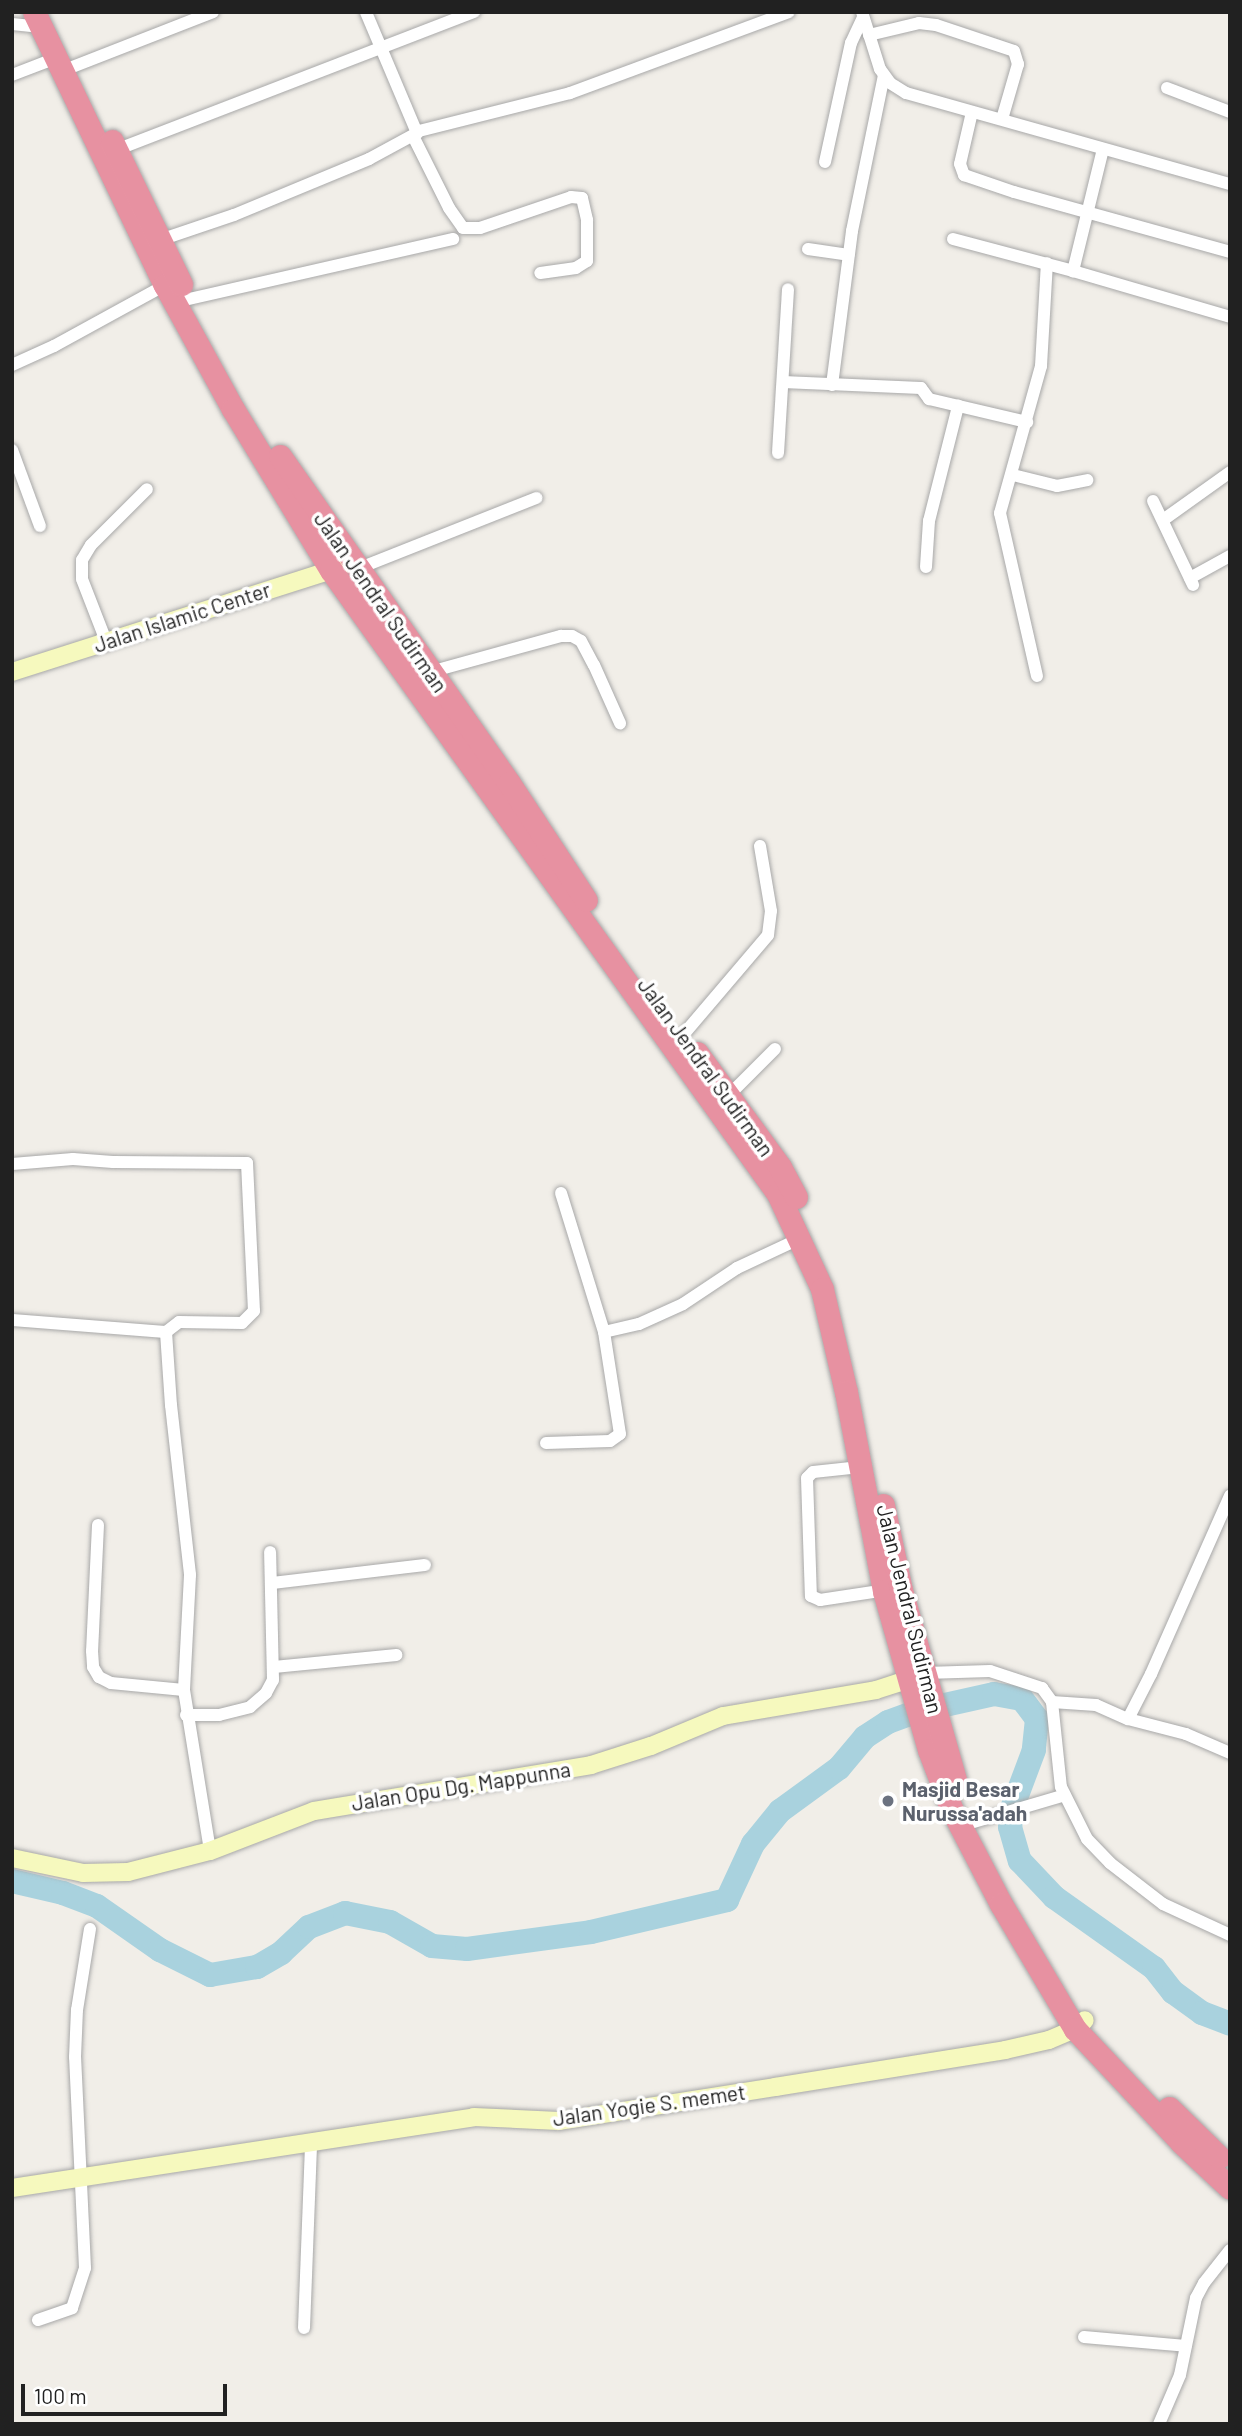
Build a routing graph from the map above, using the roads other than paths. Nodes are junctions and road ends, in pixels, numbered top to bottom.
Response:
1 (213, 12) edge
2 (366, 12) edge
3 (474, 12) edge
4 (789, 12) edge
5 (862, 15) edge
6 (42, 17) edge
7 (12, 24) edge
8 (869, 35) junction
9 (382, 49) junction
10 (65, 65) junction
11 (12, 75) edge
12 (884, 75) junction
13 (1167, 89) dead end
14 (1230, 111) edge
15 (972, 112) junction
16 (1002, 119) junction
17 (416, 134) junction
18 (116, 149) junction
19 (1103, 149) junction
20 (825, 162) dead end
21 (1230, 184) edge
22 (1086, 211) junction
23 (453, 239) dead end
24 (953, 239) dead end
25 (160, 240) junction
26 (808, 248) dead end
27 (1230, 252) edge
28 (849, 255) junction
29 (1046, 263) junction
30 (1073, 271) junction
31 (540, 274) dead end
32 (171, 281) junction
33 (788, 289) dead end
34 (189, 299) junction
35 (1230, 317) edge
36 (12, 365) edge
37 (783, 382) junction
38 (832, 385) junction
39 (958, 406) junction
40 (1027, 422) junction
41 (12, 450) edge
42 (778, 453) dead end
43 (1013, 475) junction
44 (1228, 477) edge
45 (1087, 481) dead end
46 (147, 489) dead end
47 (536, 498) dead end
48 (1153, 501) dead end
49 (1163, 520) junction
50 (40, 526) dead end
51 (1230, 556) edge
52 (346, 566) junction
53 (926, 567) dead end
54 (106, 641) junction
55 (12, 672) edge
56 (430, 672) junction
57 (1037, 676) dead end
58 (620, 723) dead end
59 (760, 846) dead end
60 (683, 1035) junction
61 (775, 1049) dead end
62 (729, 1095) junction
63 (12, 1164) edge
64 (561, 1193) dead end
65 (800, 1238) junction
66 (12, 1320) edge
67 (166, 1332) junction
68 (604, 1332) junction
69 (546, 1443) dead end
70 (860, 1467) junction
71 (1230, 1496) edge
72 (98, 1525) dead end
73 (270, 1552) dead end
74 (425, 1565) dead end
75 (272, 1583) junction
76 (892, 1588) junction
77 (396, 1655) dead end
78 (274, 1667) junction
79 (920, 1684) junction
80 (184, 1690) junction
81 (1052, 1702) junction
82 (186, 1715) junction
83 (1128, 1719) junction
84 (1230, 1753) edge
85 (1065, 1796) junction
86 (966, 1824) junction
87 (210, 1851) junction
88 (12, 1858) edge
89 (90, 1929) dead end
90 (1230, 1936) edge
91 (1080, 2025) junction
92 (311, 2142) junction
93 (1230, 2167) edge
94 (79, 2179) junction
95 (12, 2188) edge
96 (1230, 2188) edge
97 (1230, 2250) edge
98 (38, 2320) dead end
99 (304, 2328) dead end
100 (1084, 2337) dead end
101 (1186, 2346) junction
102 (1158, 2424) edge

1 - 10 street
2 - 9 street
3 - 9 street
4 - 17 street
5 - 8 street
5 - 20 street
6 - 7 street
6 - 10 highway, Jalan Jendral Sudirman
8 - 12 street
8 - 16 street
9 - 17 street
9 - 18 street
10 - 11 street
10 - 18 highway, Jalan Jendral Sudirman
10 - 32 highway, Jalan Jendral Sudirman
12 - 15 street
12 - 28 street
13 - 14 street
15 - 16 street
15 - 22 street
16 - 19 street
17 - 25 street
17 - 31 street
18 - 25 highway, Jalan Jendral Sudirman
19 - 21 street
19 - 22 street
22 - 27 street
22 - 30 street
23 - 34 street
24 - 29 street
25 - 32 highway, Jalan Jendral Sudirman
26 - 28 street
28 - 38 street
29 - 30 street
29 - 40 street
30 - 35 street
32 - 34 highway, Jalan Jendral Sudirman
32 - 36 street
32 - 52 highway, Jalan Jendral Sudirman
33 - 37 street
34 - 52 highway, Jalan Jendral Sudirman
37 - 38 street
37 - 42 street
38 - 39 street
39 - 40 street
39 - 53 street
40 - 43 street
41 - 50 street
43 - 45 street
43 - 57 street
44 - 49 street
46 - 54 street
47 - 52 street
48 - 49 street
49 - 51 street
52 - 54 street, Jalan Islamic Center
52 - 56 highway, Jalan Jendral Sudirman
52 - 65 highway, Jalan Jendral Sudirman
54 - 55 street, Jalan Islamic Center
56 - 58 street
56 - 60 highway, Jalan Jendral Sudirman
59 - 60 street
60 - 62 highway, Jalan Jendral Sudirman
61 - 62 street
62 - 76 highway, Jalan Jendral Sudirman
63 - 67 street
64 - 68 street
65 - 68 street
65 - 70 highway, Jalan Jendral Sudirman
66 - 67 street
67 - 80 street
68 - 69 street
70 - 76 highway, Jalan Jendral Sudirman
70 - 76 street
71 - 83 street
72 - 80 street
73 - 75 street
74 - 75 street
75 - 78 street
76 - 79 highway, Jalan Jendral Sudirman
77 - 78 street
78 - 82 street
79 - 81 street
79 - 86 highway, Jalan Jendral Sudirman
79 - 87 street, Jalan Opu Dg. Mappunna
80 - 82 street
81 - 83 street
81 - 85 street
82 - 87 street
83 - 84 street
85 - 86 street
85 - 90 street
86 - 91 highway, Jalan Jendral Sudirman
87 - 88 street, Jalan Opu Dg. Mappunna
89 - 94 street
91 - 92 street, Jalan Yogie S. memet
91 - 93 highway, Jalan Jendral Sudirman
91 - 96 highway, Jalan Jendral Sudirman
92 - 94 street, Jalan Yogie S. memet
92 - 99 street
94 - 95 street, Jalan Yogie S. memet
94 - 98 street
97 - 101 street
100 - 101 street
101 - 102 street

